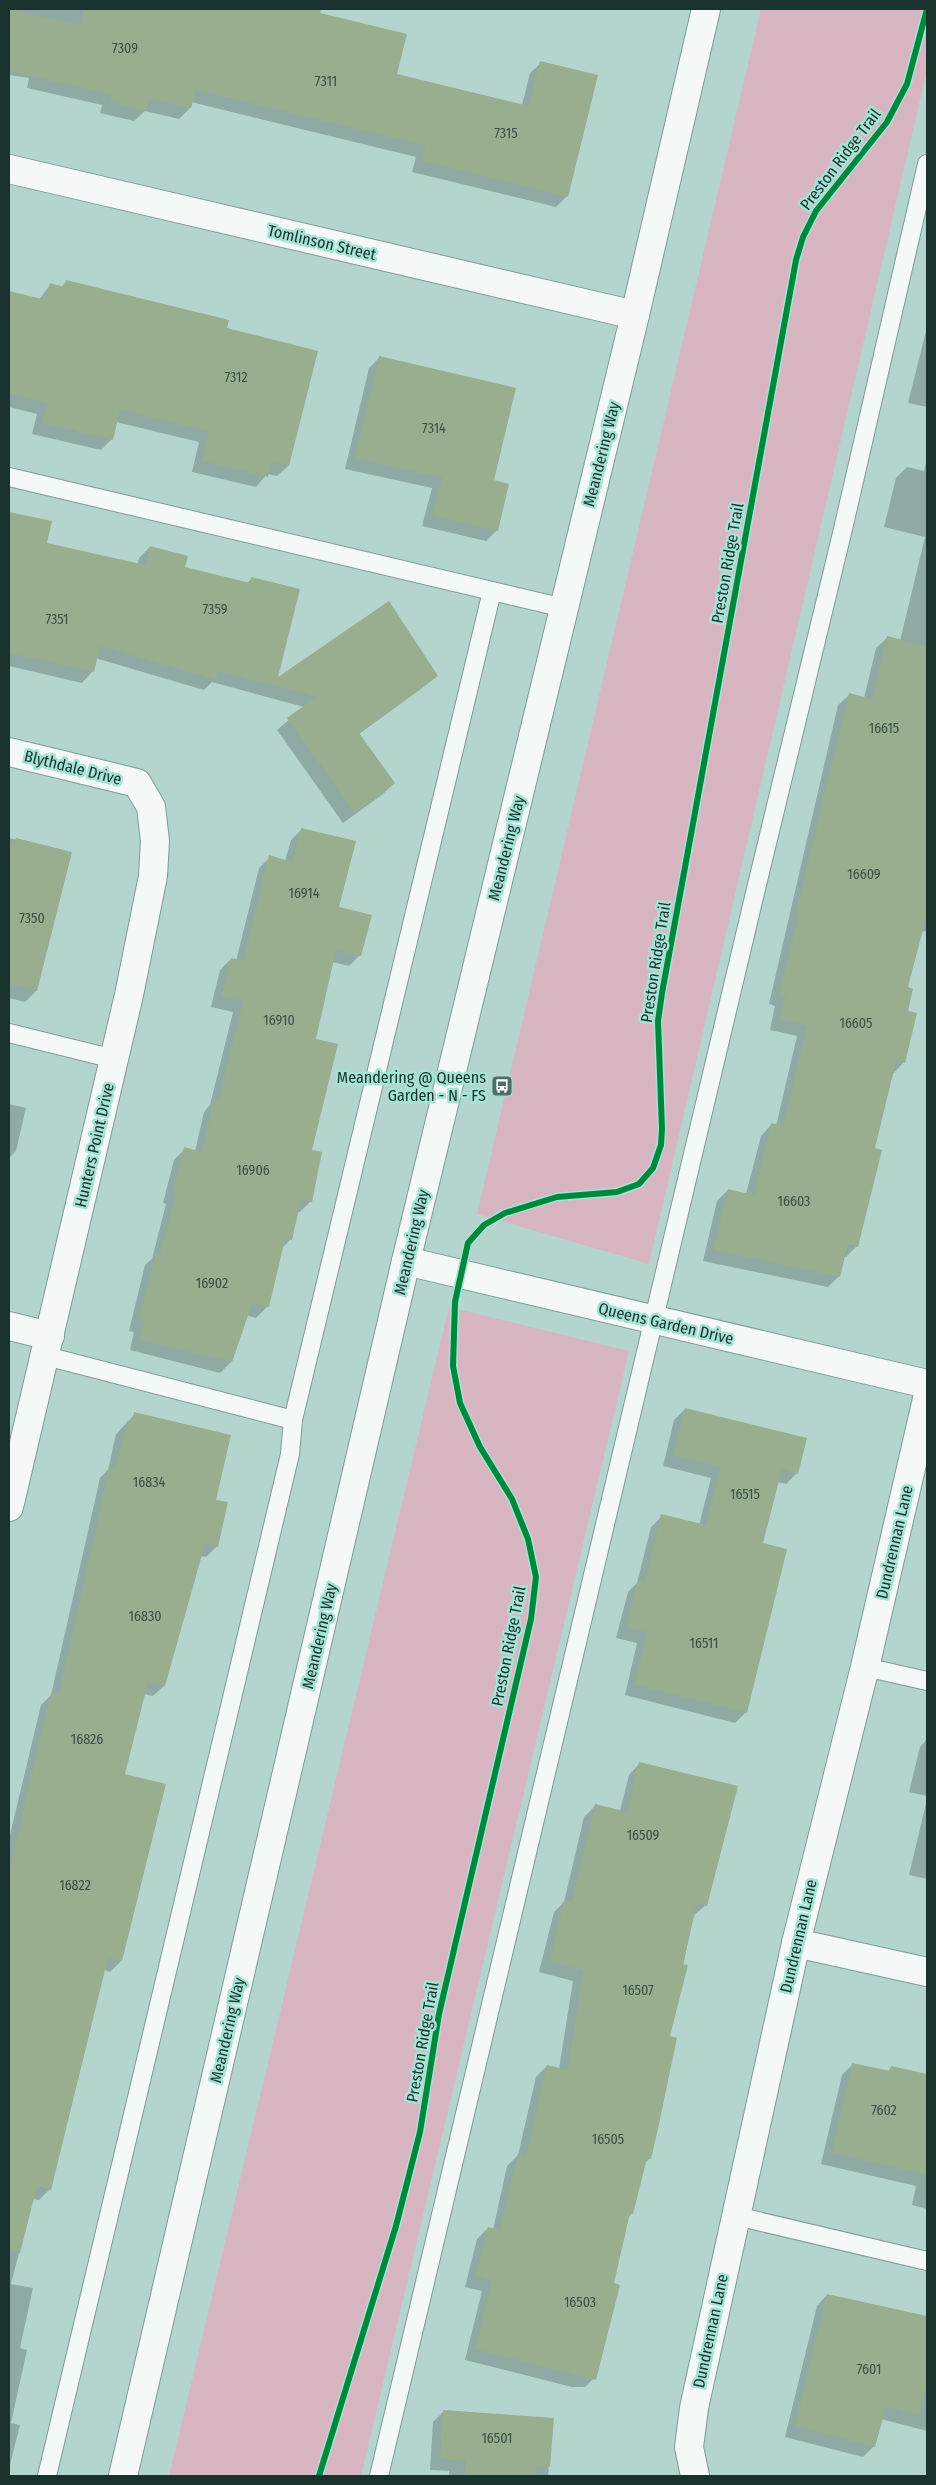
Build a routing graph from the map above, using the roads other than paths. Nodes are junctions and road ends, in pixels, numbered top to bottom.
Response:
1 (706, 9) edge
2 (927, 164) edge
3 (9, 169) edge
4 (635, 315) junction
5 (9, 478) edge
6 (492, 591) junction
7 (564, 608) junction
8 (9, 752) edge
9 (137, 783) joint
10 (9, 1034) edge
11 (114, 1059) junction
12 (406, 1261) junction
13 (653, 1320) junction
14 (9, 1326) edge
15 (48, 1346) junction
16 (927, 1384) edge
17 (927, 1399) edge
18 (293, 1420) junction
19 (9, 1507) edge
20 (865, 1667) junction
21 (927, 1681) edge
22 (796, 1942) junction
23 (927, 1972) edge
24 (736, 2216) junction
25 (927, 2261) edge
26 (47, 2476) edge
27 (123, 2476) edge
28 (379, 2476) edge
29 (694, 2476) edge

1 - 4 street, Meandering Way
2 - 13 lane
3 - 4 street, Tomlinson Street
4 - 7 street, Meandering Way
5 - 6 lane
6 - 7 lane
6 - 18 lane
7 - 12 street, Meandering Way
8 - 9 street, Blythdale Drive
9 - 11 street, Hunters Point Drive
10 - 11 lane
11 - 15 street, Hunters Point Drive
12 - 13 street, Queens Garden Drive
12 - 27 street, Meandering Way
13 - 16 street, Queens Garden Drive
13 - 28 lane
14 - 15 street
15 - 18 lane
15 - 19 street, Hunters Point Drive
17 - 20 street, Dundrennan Lane
18 - 26 lane
20 - 21 lane
20 - 22 street, Dundrennan Lane
22 - 23 street
22 - 24 street, Dundrennan Lane
24 - 25 lane
24 - 29 street, Dundrennan Lane

